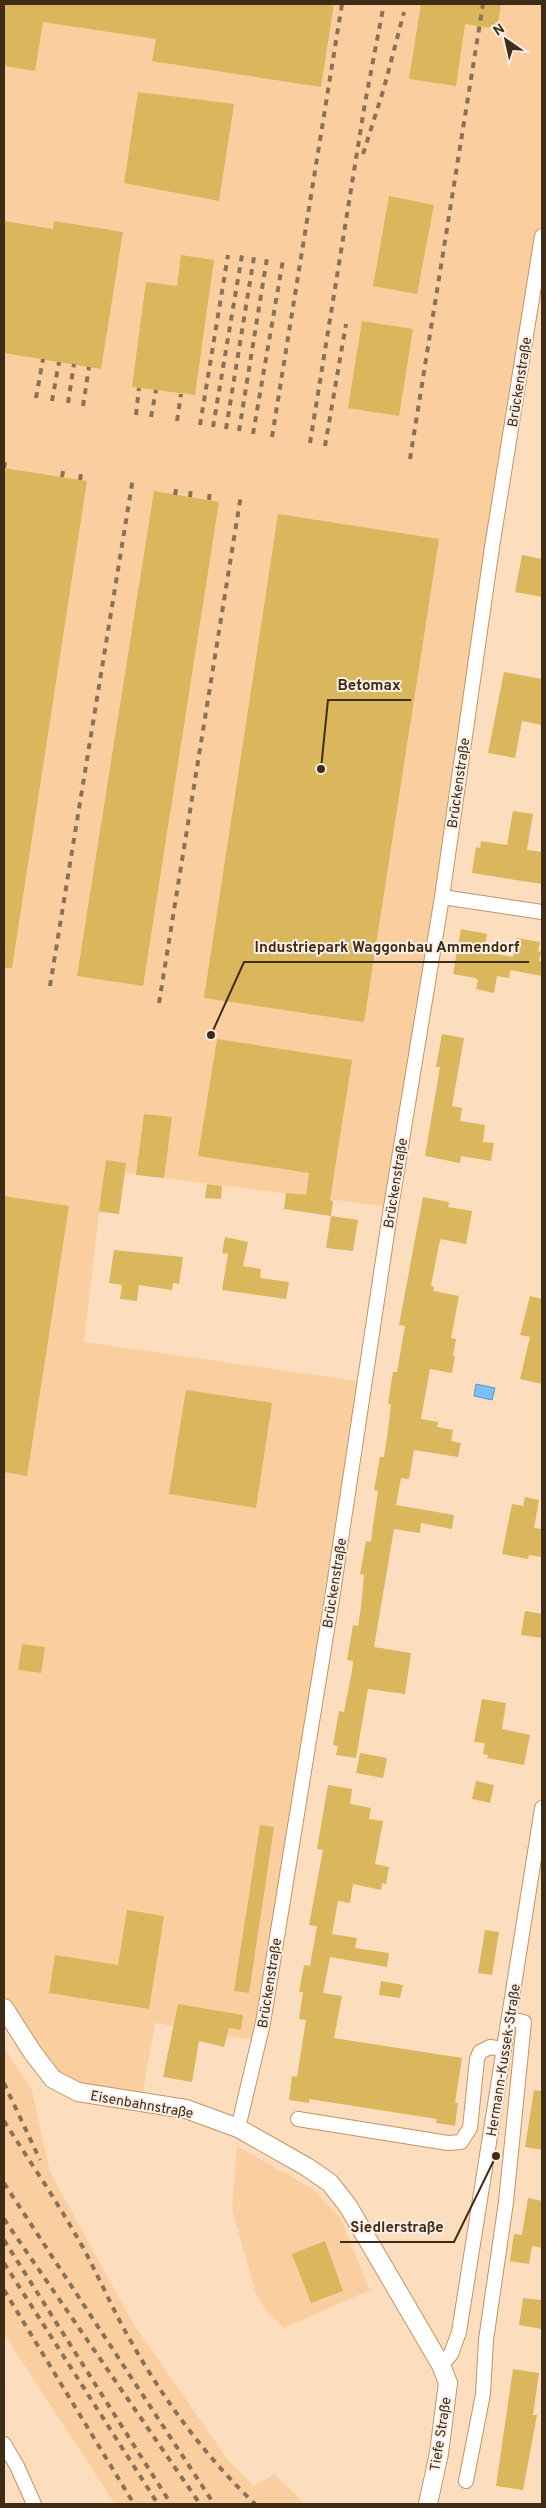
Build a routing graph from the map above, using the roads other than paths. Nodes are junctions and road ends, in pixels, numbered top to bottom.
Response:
1 (542, 236) edge
2 (442, 896) junction
3 (542, 912) edge
4 (542, 1808) edge
5 (4, 2008) edge
6 (510, 2019) junction
7 (504, 2049) junction
8 (298, 2119) dead end
9 (238, 2128) junction
10 (441, 2365) junction
11 (4, 2444) edge
12 (466, 2481) dead end
13 (34, 2504) edge
14 (428, 2504) edge

1 - 2 street, Brückenstraße
2 - 3 street
2 - 9 street, Brückenstraße
4 - 6 street, Hermann-Kussek-Straße
5 - 9 street, Eisenbahnstraße
6 - 7 street, Hermann-Kussek-Straße
6 - 12 street
7 - 8 street
7 - 10 street, Hermann-Kussek-Straße
9 - 10 street, Eisenbahnstraße
10 - 14 street, Tiefe Straße
11 - 13 street

